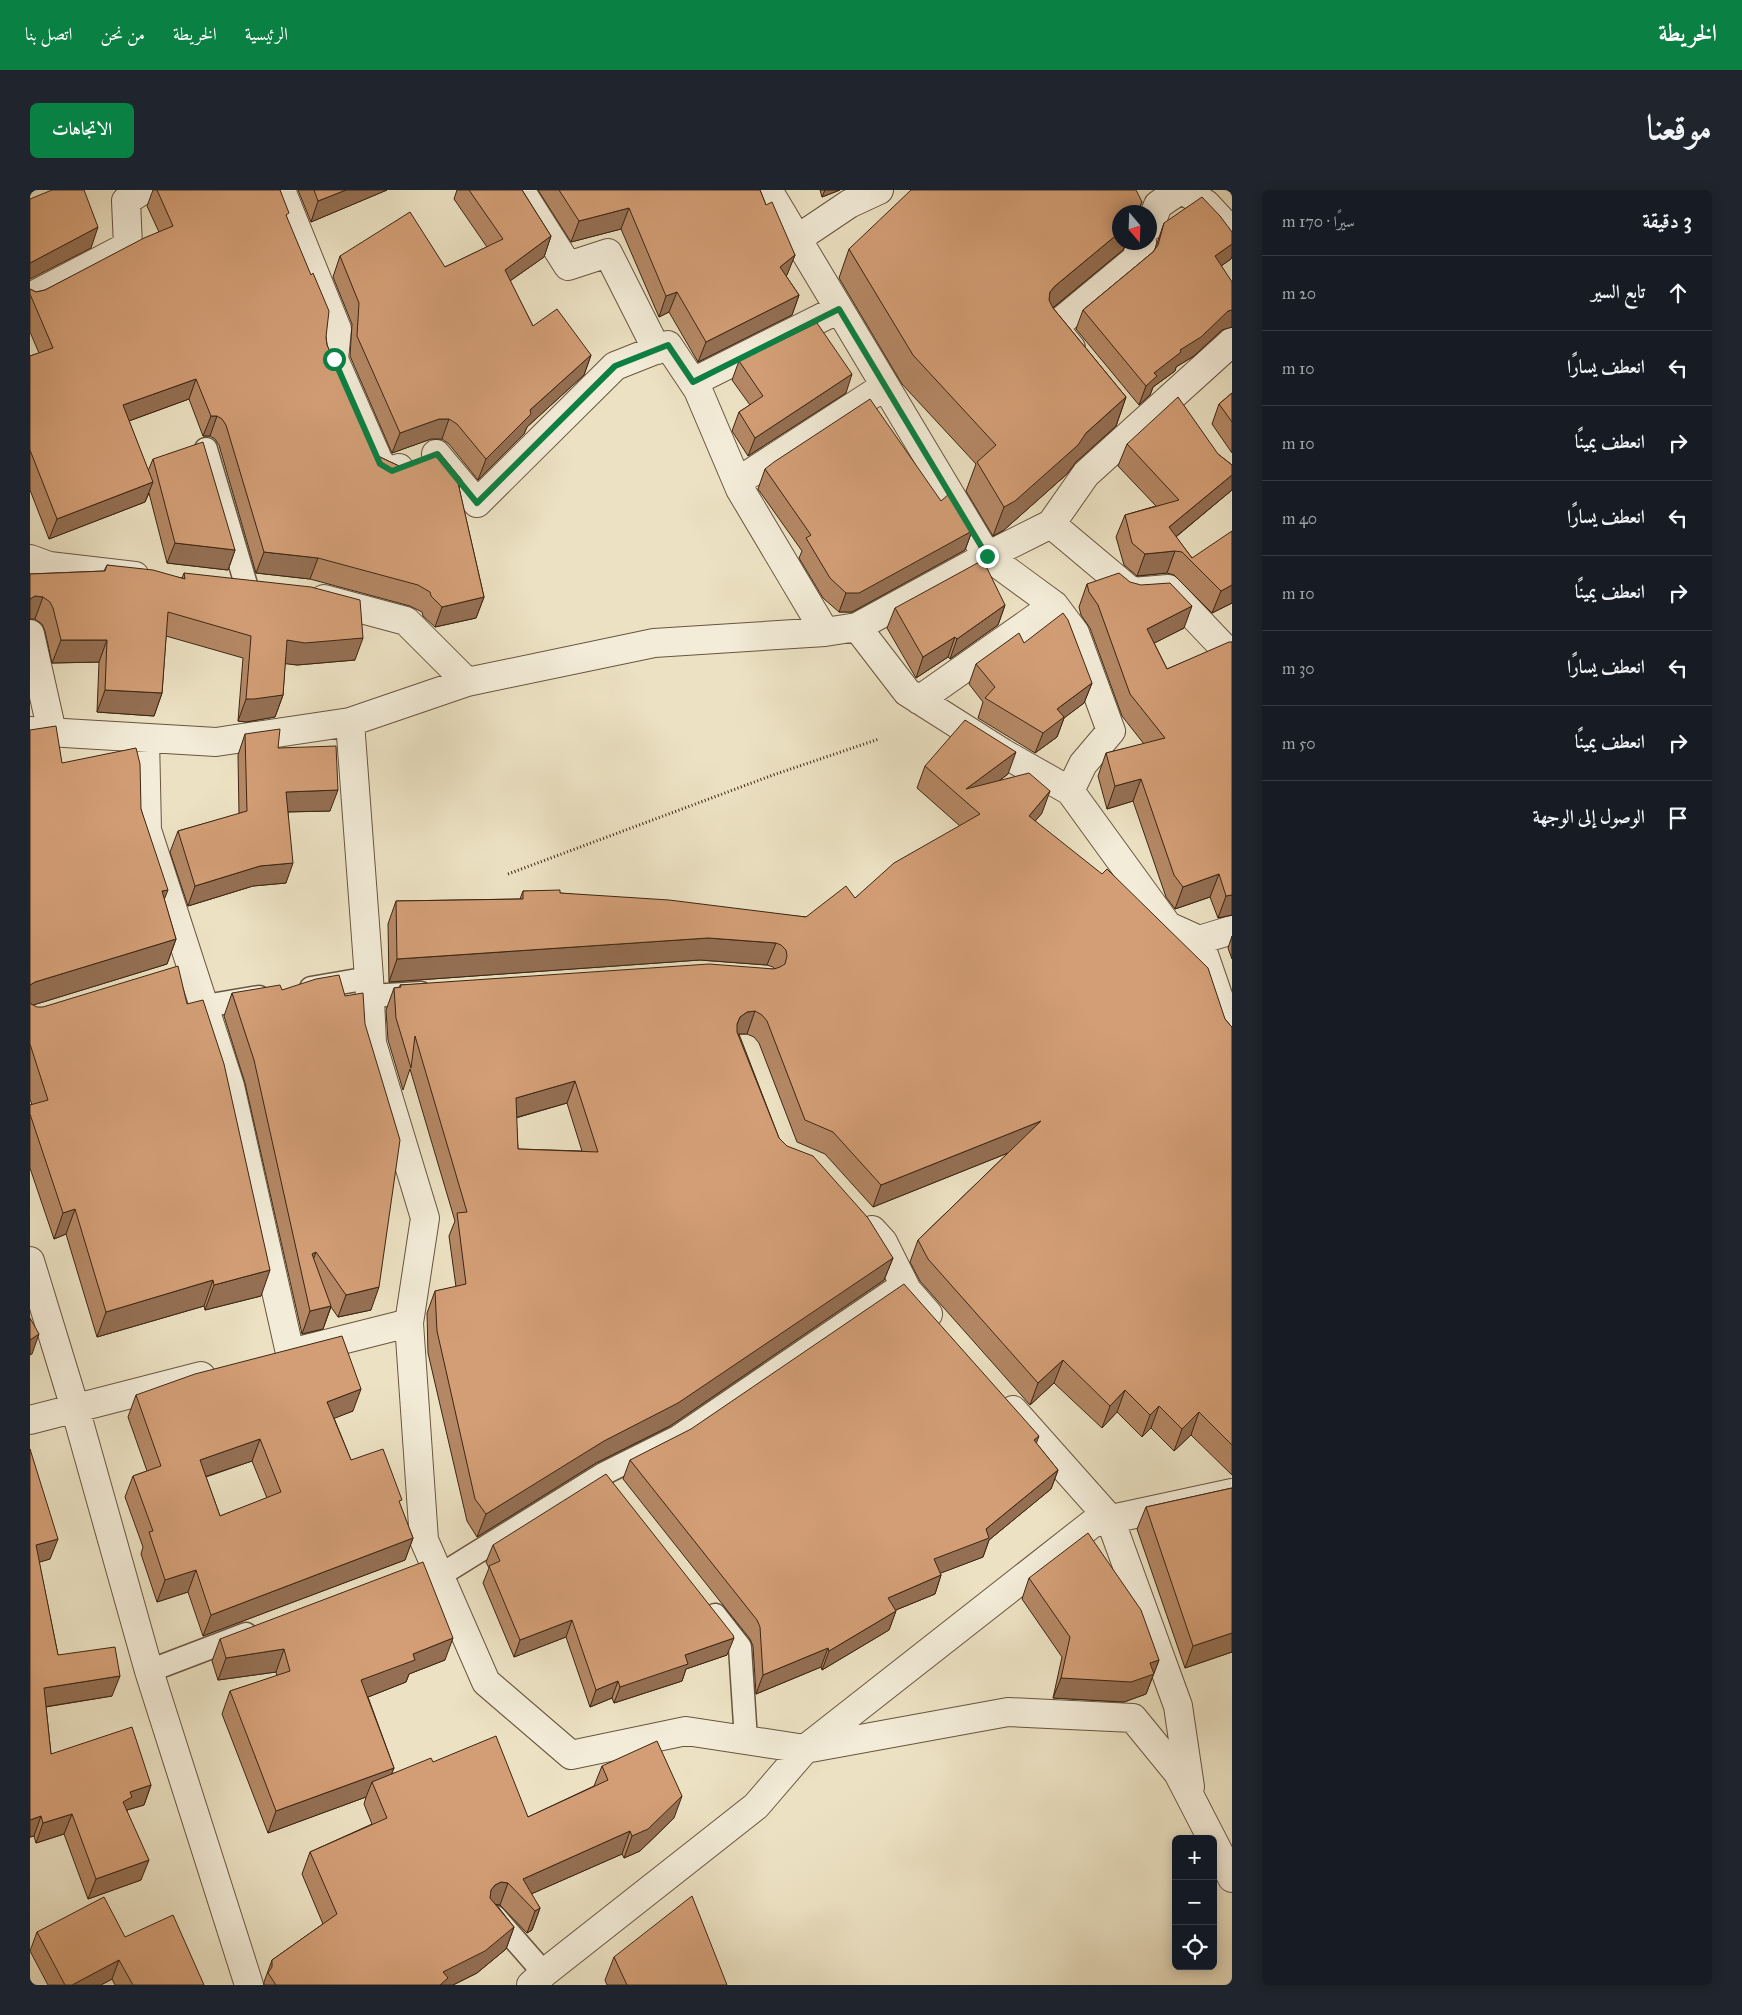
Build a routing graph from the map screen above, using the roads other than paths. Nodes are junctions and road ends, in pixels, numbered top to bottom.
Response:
1 (143, 190) edge
2 (281, 190) edge
3 (520, 190) edge
4 (768, 190) edge
5 (879, 190) edge
6 (1181, 190) edge
7 (1157, 207) edge
8 (1232, 232) edge
9 (797, 239) junction
10 (1139, 250) edge
11 (30, 297) edge
12 (839, 309) junction
13 (1232, 342) edge
14 (657, 350) junction
15 (1090, 370) edge
16 (693, 382) junction
17 (885, 386) junction
18 (1173, 396) junction
19 (1120, 406) edge
20 (1189, 420) edge
21 (1138, 428) junction
22 (206, 449) edge
23 (737, 482) junction
24 (1051, 524) junction
25 (987, 556) junction
26 (30, 559) edge
27 (158, 578) edge
28 (217, 584) edge
29 (247, 588) junction
30 (1054, 605) junction
31 (857, 627) junction
32 (825, 632) junction
33 (30, 634) edge
34 (1225, 649) edge
35 (467, 682) junction
36 (919, 700) junction
37 (350, 722) junction
38 (41, 732) edge
39 (145, 738) junction
40 (1070, 791) junction
41 (1232, 930) edge
42 (1200, 940) junction
43 (369, 987) junction
44 (438, 992) edge
45 (205, 1006) junction
46 (1232, 1036) edge
47 (858, 1214) edge
48 (30, 1261) edge
49 (903, 1283) junction
50 (408, 1323) junction
51 (946, 1334) edge
52 (290, 1353) junction
53 (262, 1360) edge
54 (225, 1370) edge
55 (998, 1393) edge
56 (74, 1408) junction
57 (30, 1420) edge
58 (1232, 1493) edge
59 (1110, 1519) junction
60 (429, 1570) junction
61 (705, 1602) edge
62 (268, 1626) edge
63 (149, 1671) junction
64 (746, 1740) junction
65 (805, 1749) junction
66 (1192, 1798) junction
67 (1210, 1835) edge
68 (1217, 1848) edge
69 (1232, 1878) edge
70 (494, 1917) edge
71 (542, 1981) edge
72 (249, 1985) edge

1 - 11 street
2 - 14 street
3 - 14 street
4 - 9 street
5 - 9 street
6 - 7 street
6 - 8 street
9 - 12 street
10 - 15 street
12 - 16 street
12 - 17 street
13 - 18 street
14 - 16 street
16 - 23 street
17 - 23 street
17 - 25 street
18 - 20 street
18 - 21 street
19 - 21 street
21 - 24 street
22 - 29 lane
23 - 32 street
24 - 25 street
24 - 34 street
25 - 30 street
25 - 31 street
26 - 27 street
28 - 29 street
29 - 35 street
30 - 36 street
30 - 40 street
31 - 32 street
31 - 36 street
32 - 35 street
33 - 38 street
35 - 37 street
36 - 40 street
37 - 39 street
37 - 43 street
38 - 39 street
39 - 45 street
40 - 42 street
41 - 42 street
42 - 46 street
43 - 44 lane
43 - 45 lane
43 - 50 street
45 - 52 street
47 - 49 street
48 - 56 street
49 - 51 street
49 - 60 lane
50 - 52 street
50 - 60 street
52 - 53 street
54 - 56 street
55 - 59 street
56 - 57 street
56 - 63 street
58 - 59 street
59 - 65 street
59 - 66 street
60 - 64 street
61 - 64 lane
62 - 63 lane
63 - 72 street
64 - 65 street
65 - 66 street
65 - 71 street
66 - 67 street
68 - 69 street
70 - 71 lane

